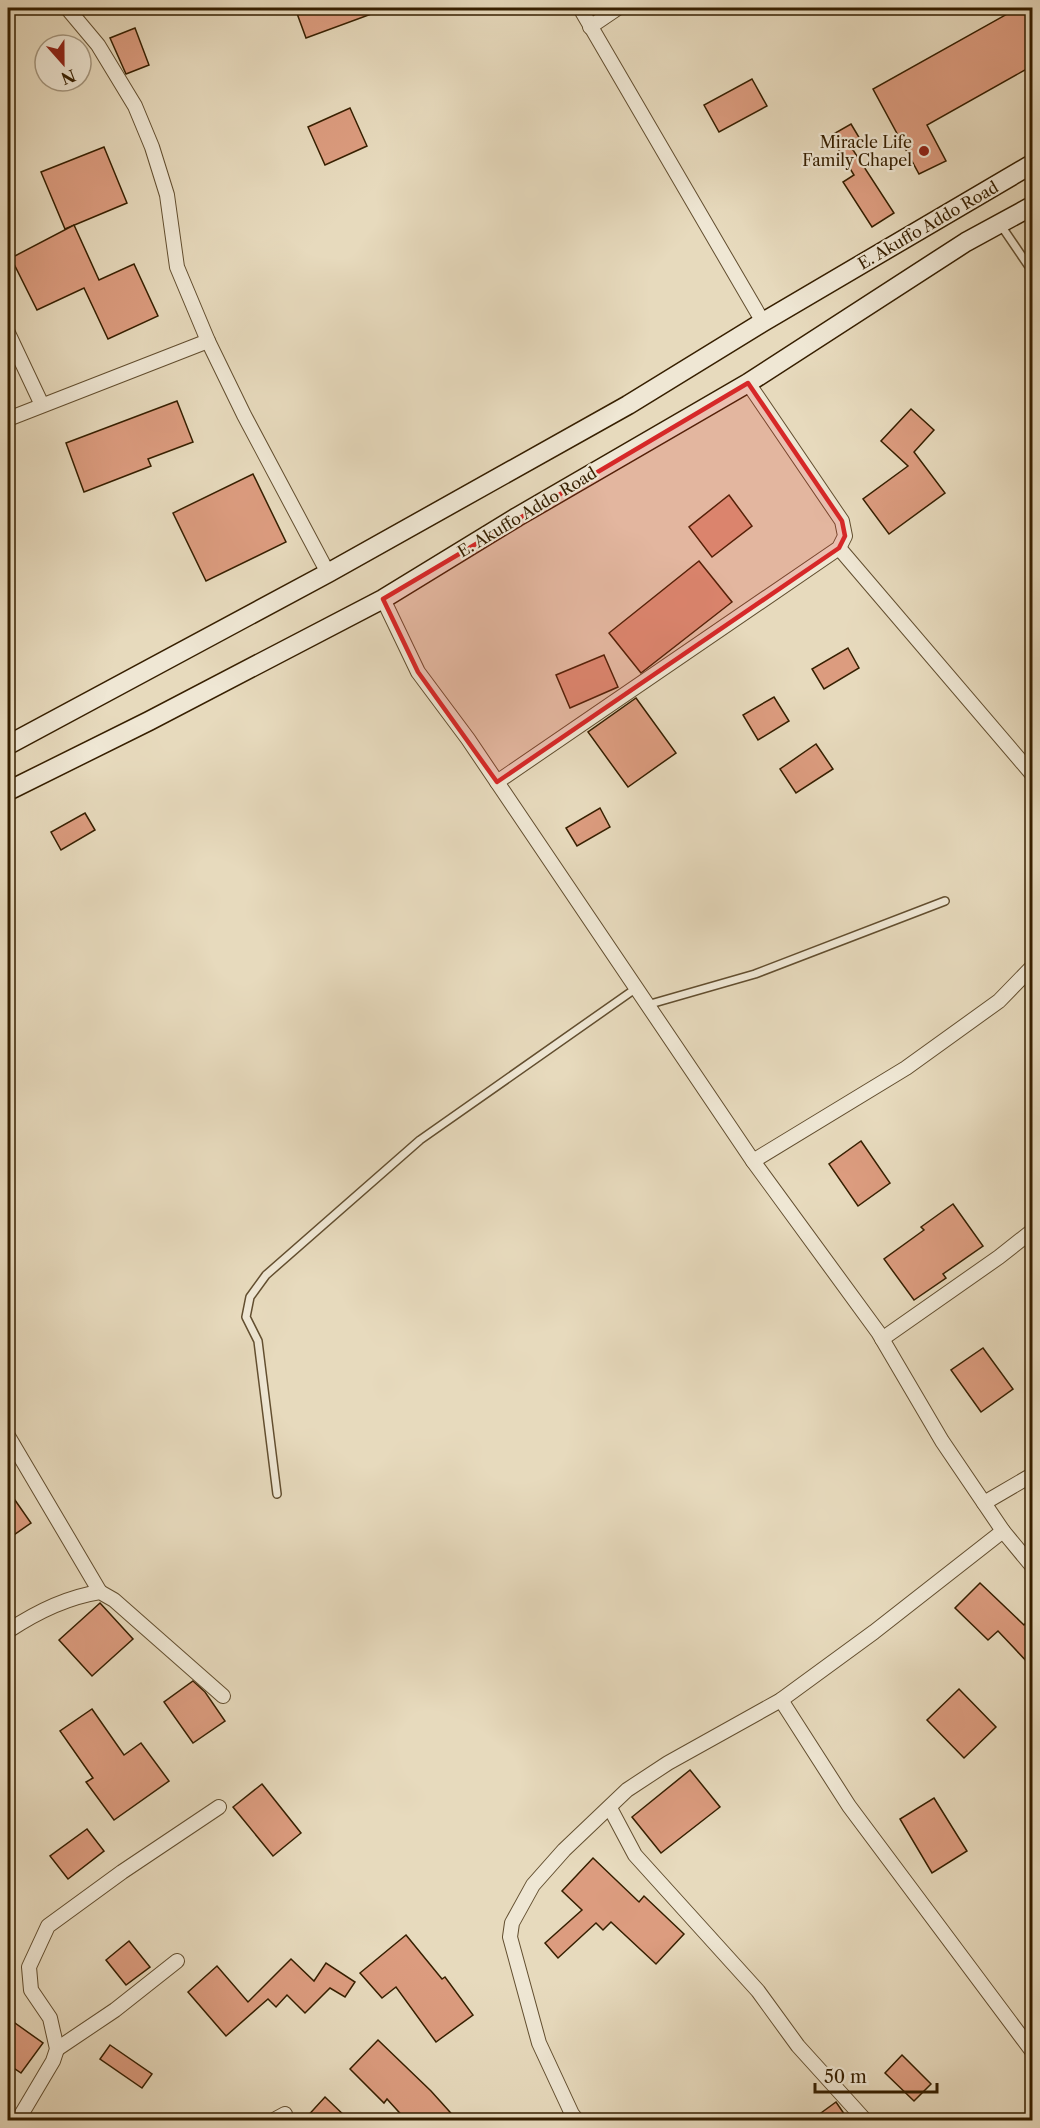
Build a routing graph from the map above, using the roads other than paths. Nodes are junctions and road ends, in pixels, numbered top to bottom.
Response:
1 (67, 8) edge
2 (580, 8) edge
3 (618, 8) edge
4 (590, 27) junction
5 (1032, 164) edge
6 (1032, 206) edge
7 (1000, 224) junction
8 (1032, 271) edge
9 (763, 321) junction
10 (8, 333) edge
11 (208, 341) junction
12 (748, 383) junction
13 (42, 405) junction
14 (8, 419) edge
15 (838, 548) junction
16 (328, 573) junction
17 (383, 599) junction
18 (8, 745) edge
19 (1032, 774) edge
20 (497, 782) junction
21 (8, 791) edge
22 (945, 901) dead end
23 (1032, 967) edge
24 (635, 989) junction
25 (646, 1005) junction
26 (753, 1161) junction
27 (1032, 1231) edge
28 (882, 1339) junction
29 (8, 1436) edge
30 (1032, 1475) edge
31 (277, 1494) dead end
32 (984, 1503) junction
33 (1003, 1531) junction
34 (1032, 1566) edge
35 (100, 1592) junction
36 (8, 1631) edge
37 (223, 1696) dead end
38 (781, 1700) junction
39 (219, 1807) dead end
40 (610, 1808) junction
41 (177, 1961) dead end
42 (57, 2049) junction
43 (1032, 2051) edge
44 (18, 2121) edge
45 (577, 2121) edge
46 (865, 2121) edge

1 - 11 street
2 - 4 street
3 - 4 street
4 - 9 street
5 - 9 main road, E. Akuffo Addo Road
6 - 7 main road, E. Akuffo Addo Road
7 - 8 lane
7 - 12 main road, E. Akuffo Addo Road
9 - 16 main road, E. Akuffo Addo Road
10 - 13 street
11 - 13 street
11 - 16 street
12 - 15 street
12 - 17 main road, E. Akuffo Addo Road
13 - 14 street
15 - 19 street
15 - 20 street
16 - 18 main road, E. Akuffo Addo Road
17 - 20 street
17 - 21 main road, E. Akuffo Addo Road
20 - 24 street
22 - 25 lane
23 - 26 street
24 - 25 street
24 - 31 lane
25 - 26 street
26 - 28 street
27 - 28 street
28 - 32 street
29 - 35 street
30 - 32 street
32 - 33 street
33 - 34 street
33 - 38 street
35 - 36 street
35 - 37 street
38 - 40 street
38 - 43 street
39 - 42 street
40 - 45 street
40 - 46 street
41 - 42 street
42 - 44 street

